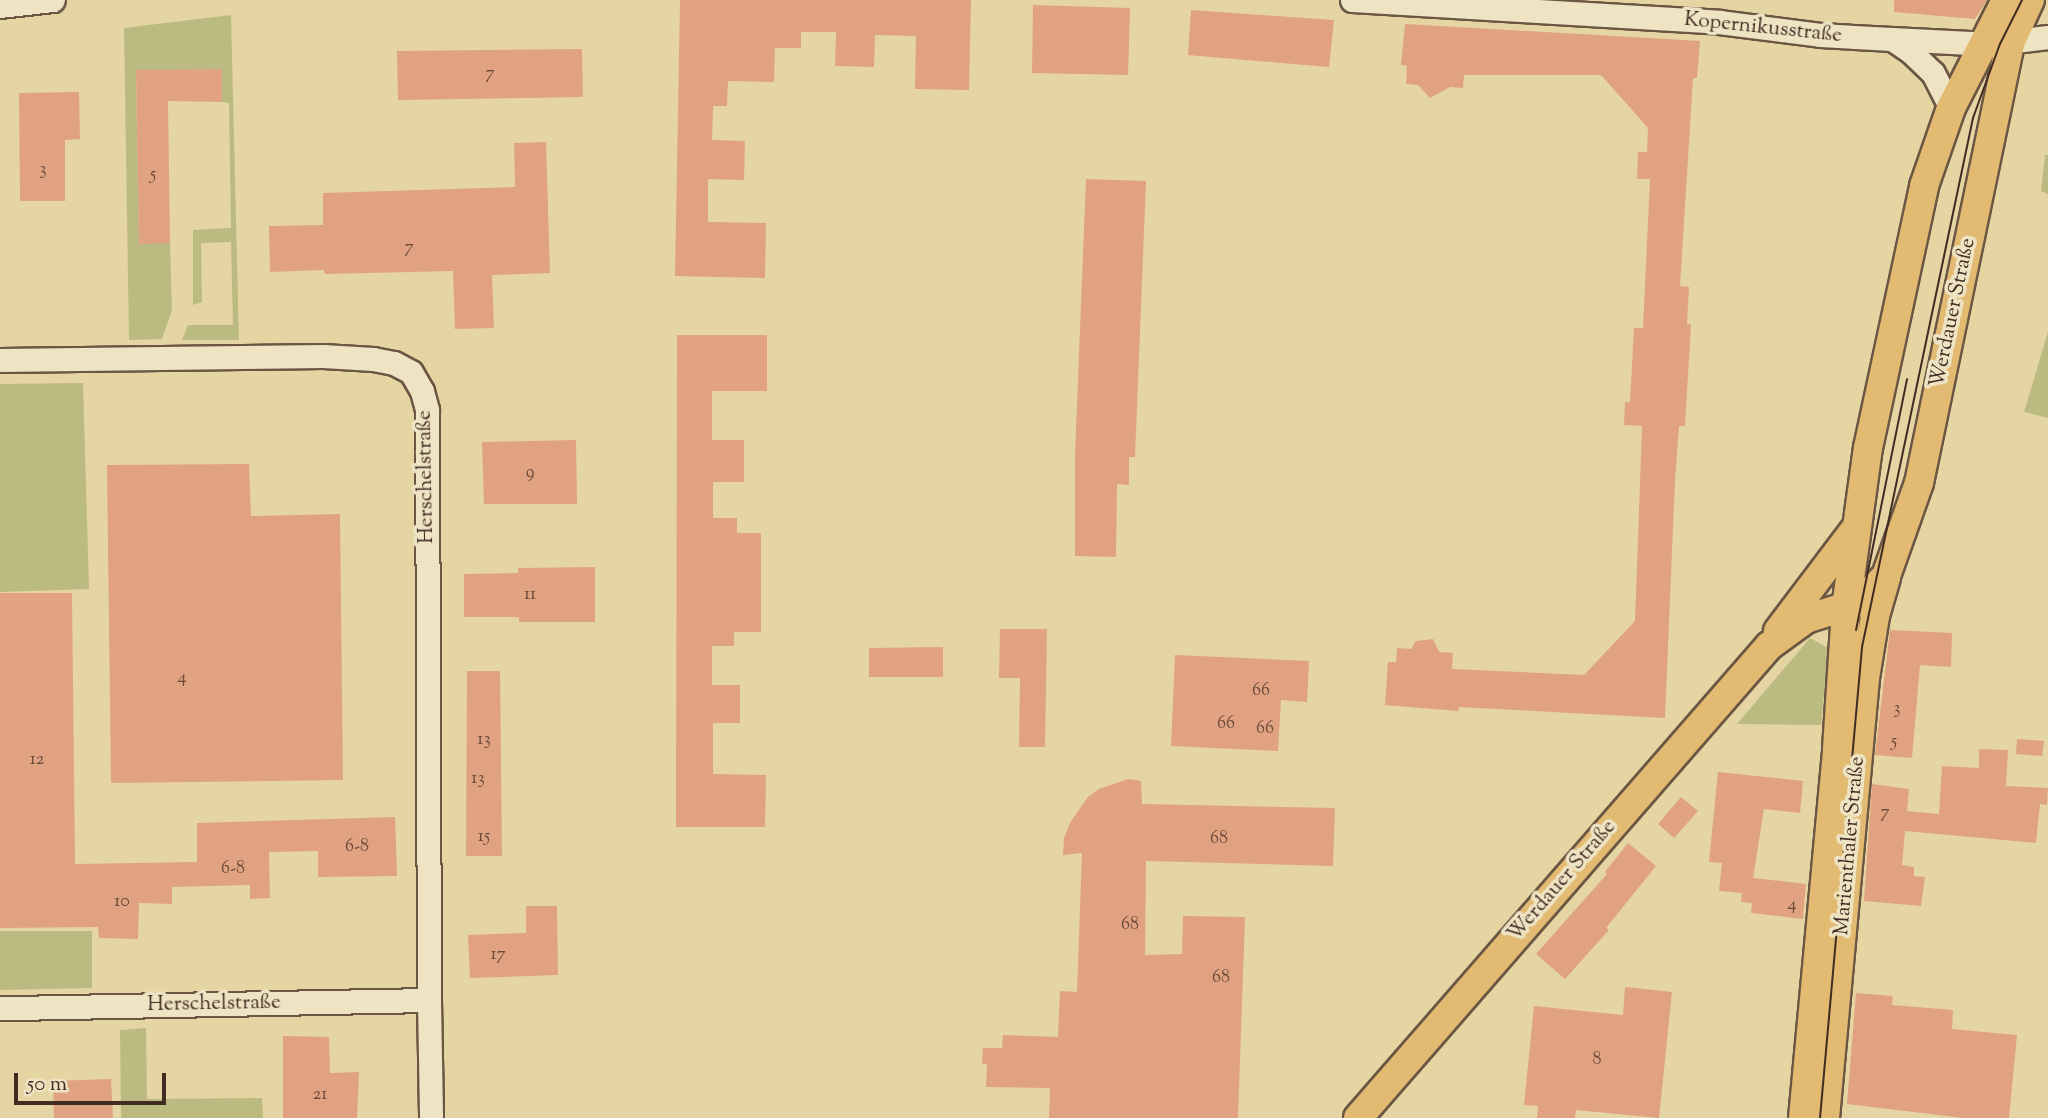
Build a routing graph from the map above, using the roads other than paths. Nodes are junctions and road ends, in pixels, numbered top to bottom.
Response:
1 (53, 0) edge
2 (1352, 0) edge
3 (2006, 0) edge
4 (2029, 0) edge
5 (0, 6) edge
6 (1571, 7) edge
7 (2048, 37) edge
8 (1892, 39) junction
9 (1982, 43) junction
10 (2010, 43) junction
11 (1951, 108) junction
12 (0, 360) edge
13 (1856, 527) junction
14 (1886, 576) junction
15 (1846, 608) junction
16 (1769, 646) junction
17 (429, 1000) junction
18 (0, 1008) edge
19 (431, 1118) edge
20 (1358, 1118) edge
21 (1803, 1118) edge
22 (1825, 1118) edge

1 - 5 street
2 - 6 street, Kopernikusstraße
3 - 9 main road, Werdauer Straße
4 - 10 main road, Werdauer Straße
6 - 8 street, Kopernikusstraße
7 - 10 street, Kopernikusstraße
8 - 9 street, Kopernikusstraße
8 - 11 street
9 - 10 street, Kopernikusstraße
9 - 11 main road, Werdauer Straße
10 - 14 main road, Werdauer Straße
11 - 13 main road, Werdauer Straße
12 - 17 street, Herschelstraße
13 - 15 main road, Werdauer Straße
13 - 16 main road, Werdauer Straße
14 - 15 main road, Werdauer Straße
14 - 22 main road, Marienthaler Straße
15 - 16 main road, Werdauer Straße
15 - 21 main road, Marienthaler Straße
16 - 20 main road, Werdauer Straße
17 - 18 street, Herschelstraße
17 - 19 street, Herschelstraße

